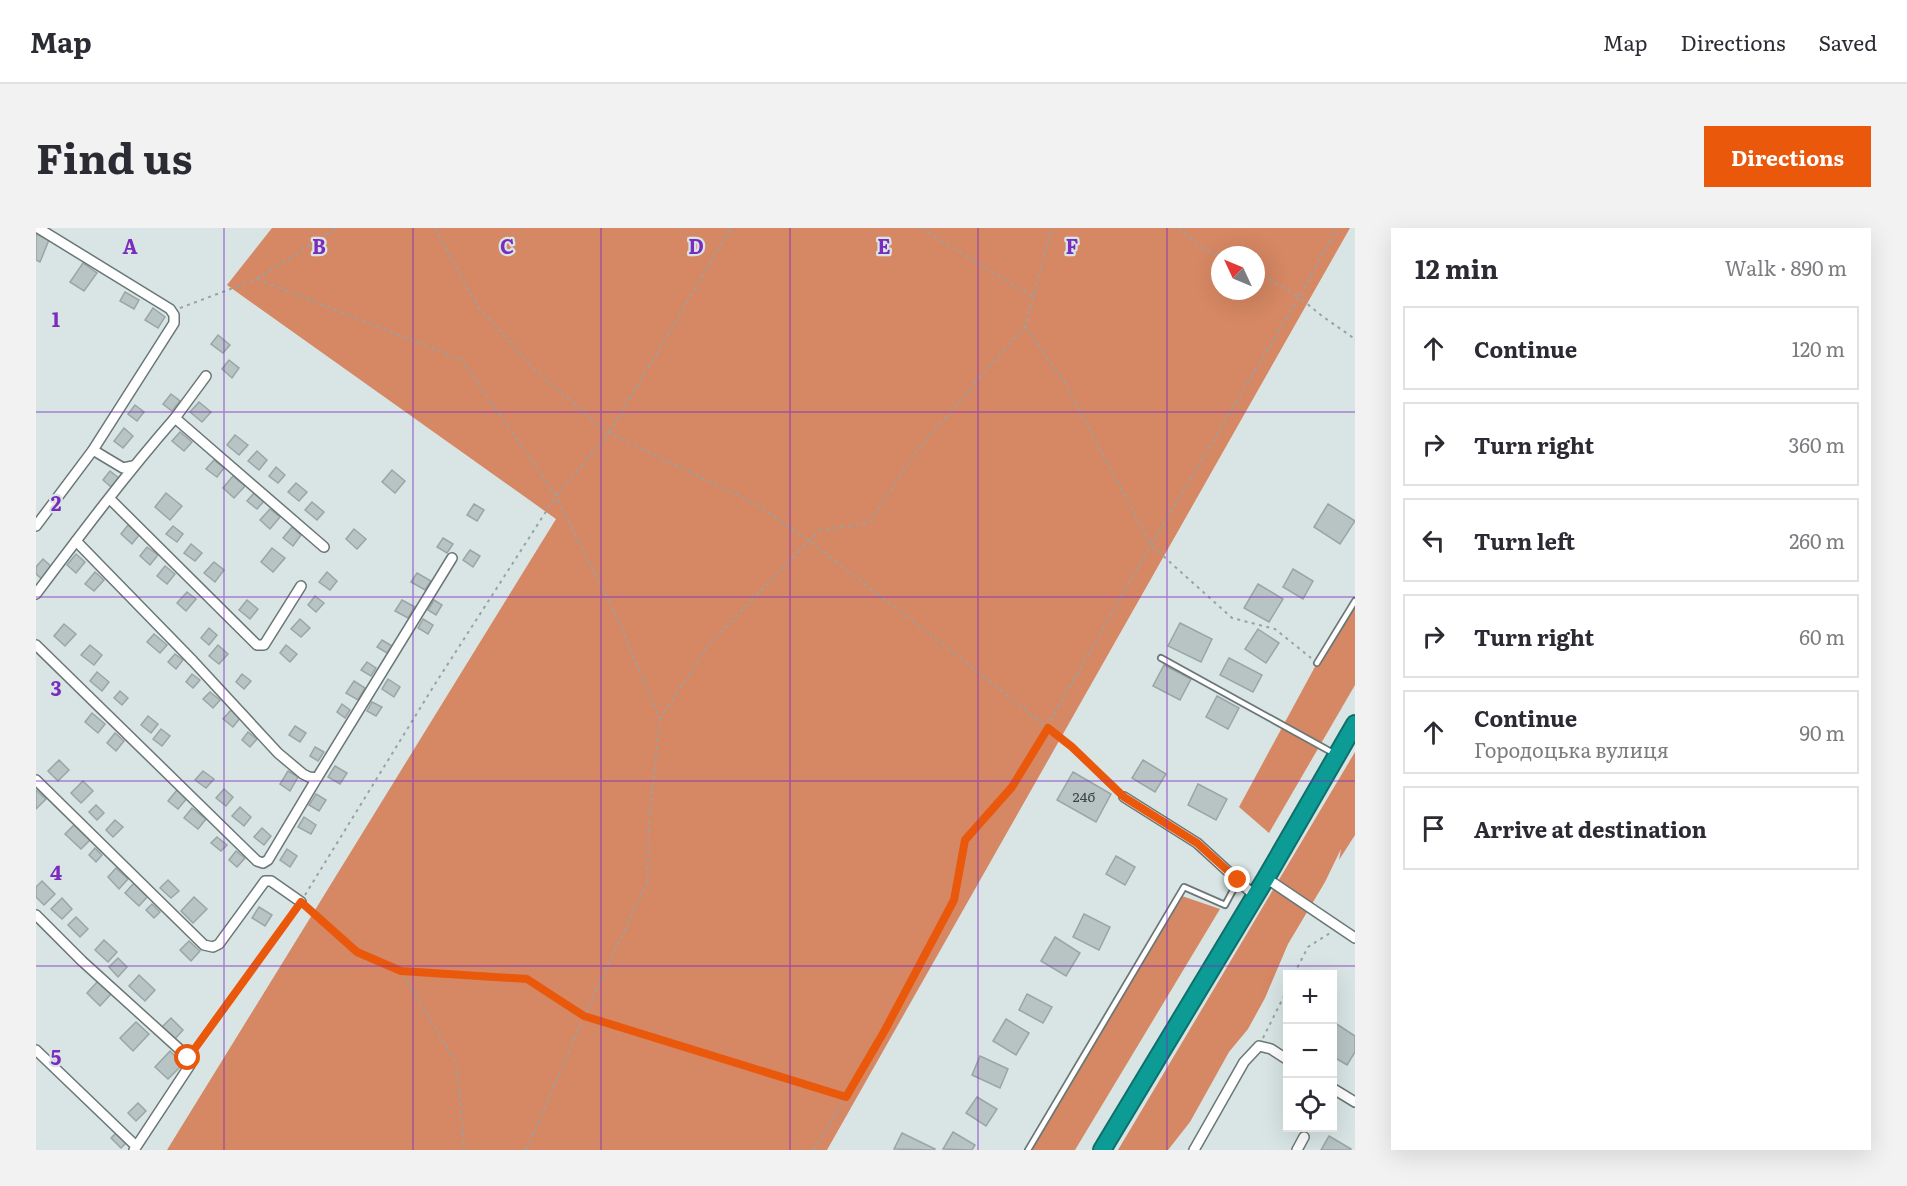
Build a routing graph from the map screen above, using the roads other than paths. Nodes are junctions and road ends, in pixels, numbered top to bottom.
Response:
1 (39, 228) edge
2 (206, 376) dead end
3 (175, 418) junction
4 (93, 450) junction
5 (133, 466) junction
6 (110, 499) junction
7 (36, 526) edge
8 (76, 542) junction
9 (324, 547) dead end
10 (452, 558) dead end
11 (301, 586) dead end
12 (36, 594) edge
13 (1355, 601) edge
14 (36, 645) edge
15 (1161, 658) dead end
16 (1317, 663) road end
17 (1355, 724) edge
18 (1337, 756) junction
19 (317, 778) junction
20 (36, 780) edge
21 (1124, 797) road end
22 (1266, 878) junction
23 (1238, 880) junction
24 (1255, 896) junction
25 (301, 902) road end
26 (36, 915) edge
27 (1355, 938) edge
28 (36, 1050) edge
29 (1283, 1056) edge
30 (1337, 1091) edge
31 (1355, 1102) edge
32 (1304, 1137) dead end
33 (136, 1148) edge
34 (1028, 1150) edge
35 (1102, 1150) edge
36 (1194, 1150) edge
37 (1297, 1150) edge

1 - 4 street
2 - 3 street
3 - 5 street
3 - 9 street
4 - 5 street
4 - 7 street
5 - 6 street
6 - 8 street
6 - 11 street
8 - 12 street
8 - 19 street
10 - 19 street
13 - 16 lane
14 - 19 street
15 - 18 lane
17 - 18 highway
18 - 22 highway
20 - 25 street
21 - 23 street
22 - 24 highway
22 - 27 street
23 - 24 street
23 - 34 lane
24 - 35 highway
26 - 33 street
28 - 33 street
29 - 36 street
30 - 31 street
32 - 37 street

